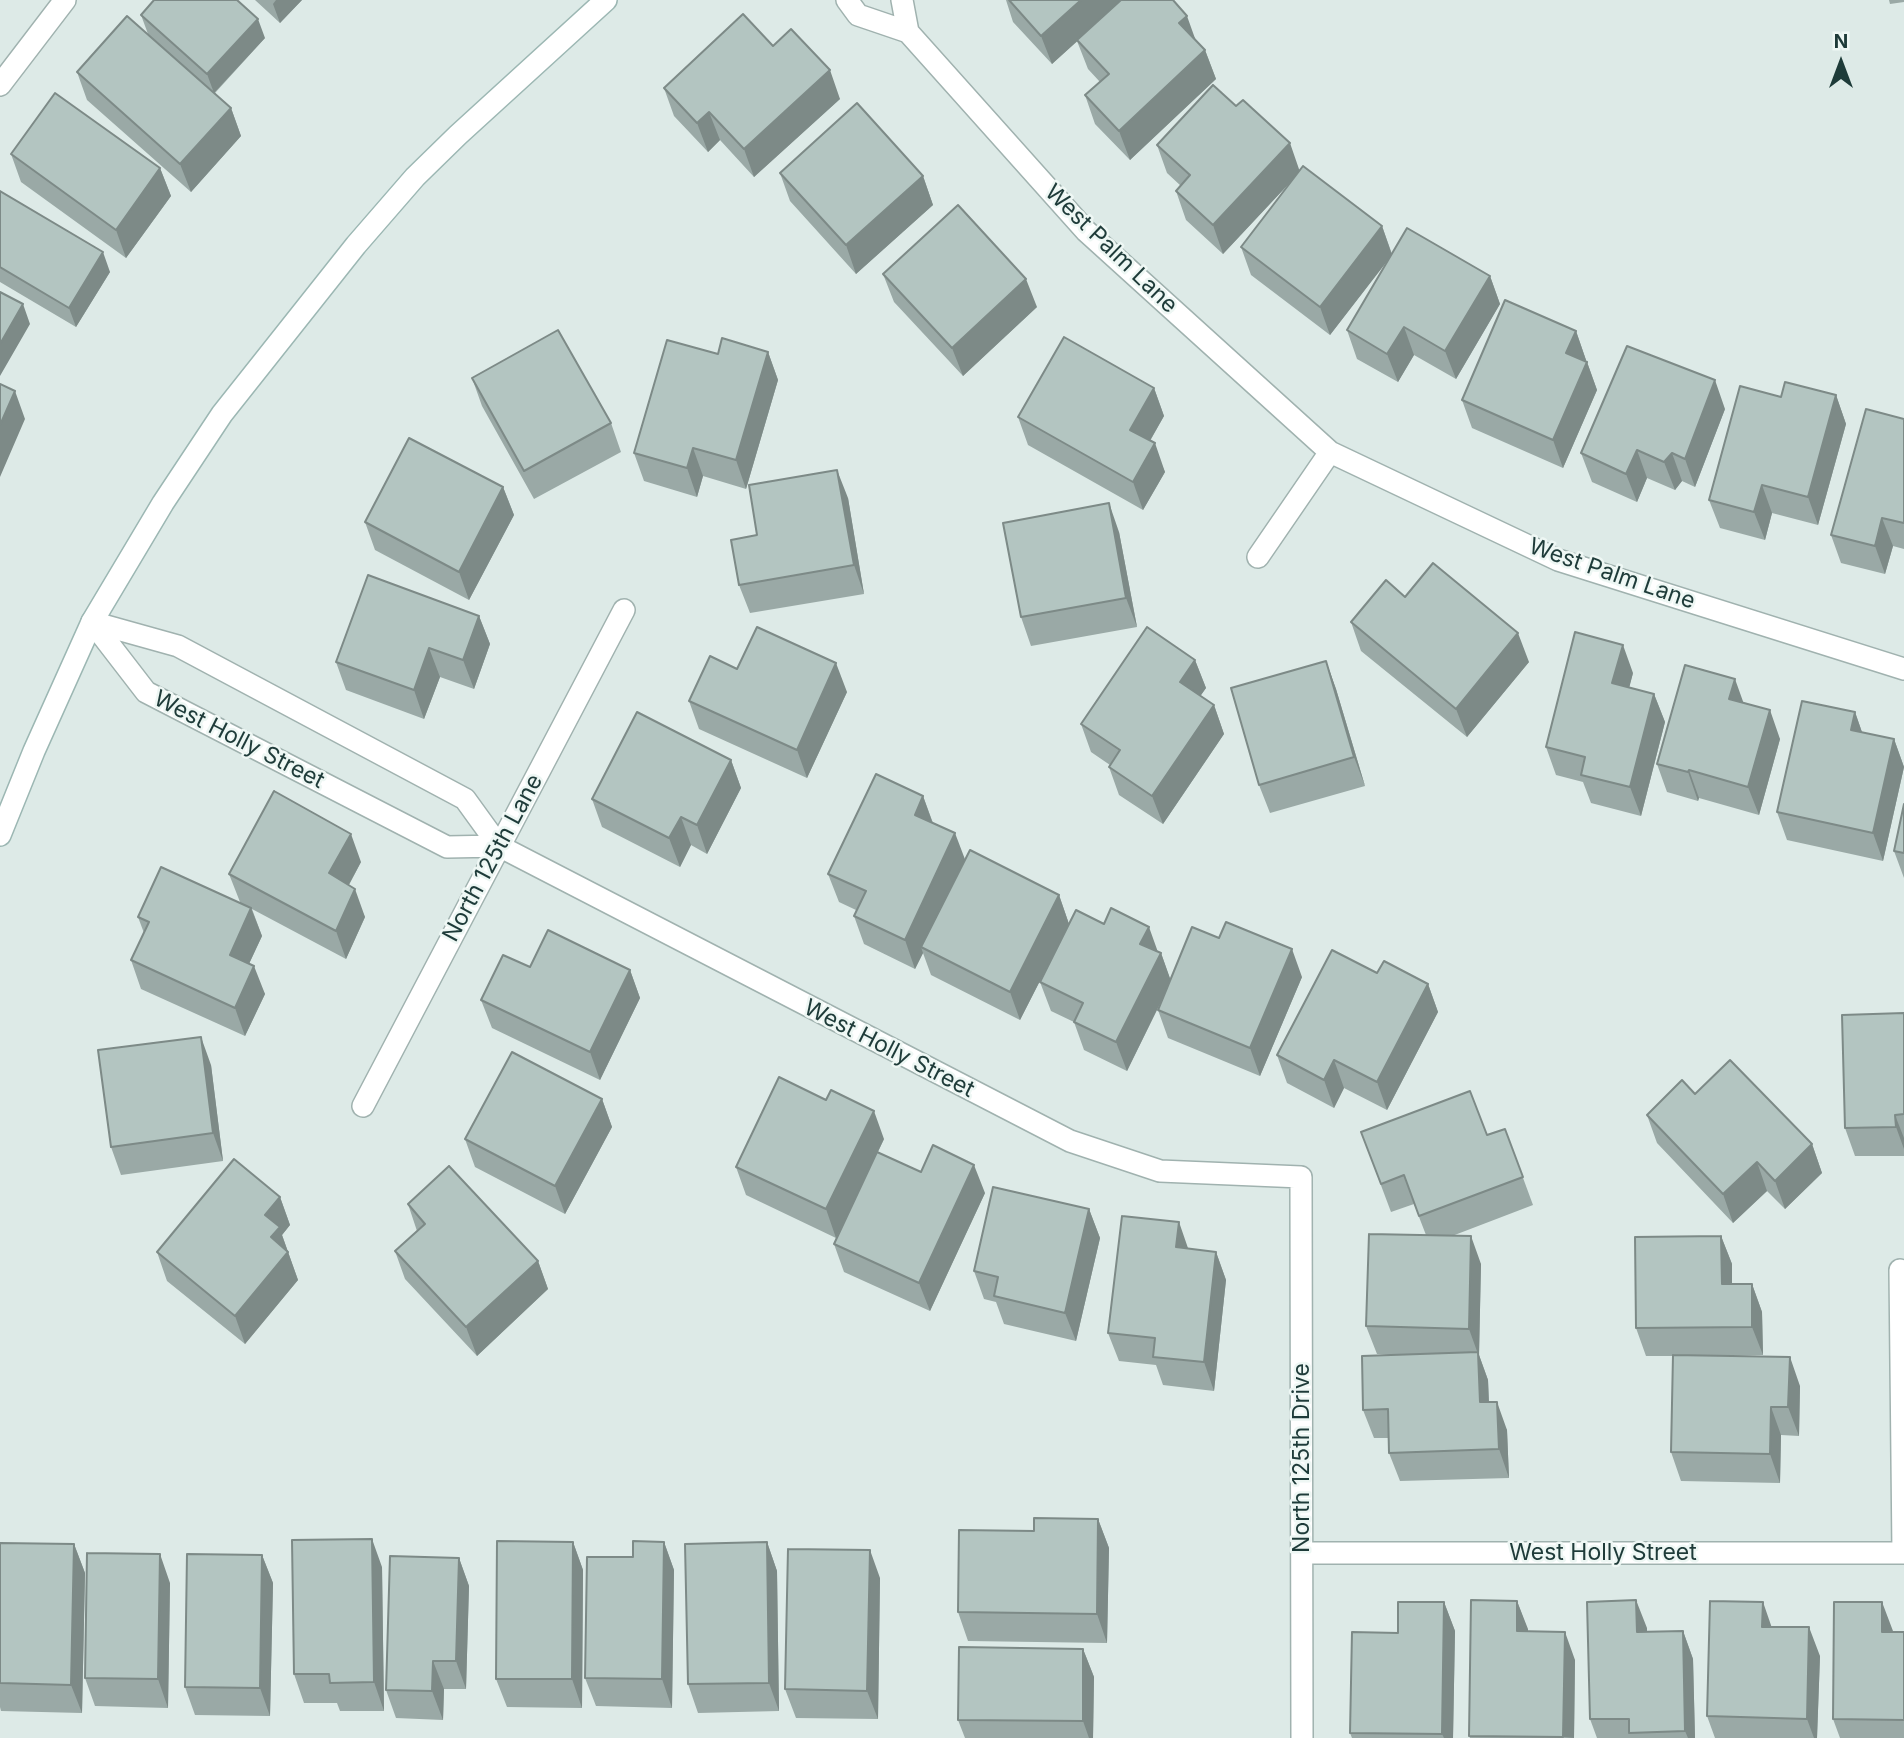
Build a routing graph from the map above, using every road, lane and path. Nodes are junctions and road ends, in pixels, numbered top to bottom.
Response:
1 (65, 0) edge
2 (606, 0) edge
3 (847, 0) edge
4 (902, 0) edge
5 (908, 32) junction
6 (0, 85) edge
7 (1330, 452) junction
8 (1258, 557) dead end
9 (624, 610) dead end
10 (92, 622) junction
11 (1904, 669) edge
12 (0, 835) edge
13 (499, 846) junction
14 (363, 1106) dead end
15 (1301, 1177) joint
16 (1900, 1270) dead end
17 (1302, 1553) junction
18 (1904, 1553) edge
19 (1302, 1738) edge

1 - 6 street
2 - 10 street
3 - 5 street, West Palm Lane
4 - 5 street
5 - 7 street, West Palm Lane
7 - 8 street
7 - 11 street, West Palm Lane
9 - 13 street, North 125th Lane
10 - 12 street
10 - 13 street, West Holly Street
10 - 13 street, West Holly Street
13 - 14 street, North 125th Lane
13 - 15 street, West Holly Street
15 - 17 street, North 125th Drive
16 - 18 street
17 - 18 street, West Holly Street
17 - 19 street, North 125th Drive

